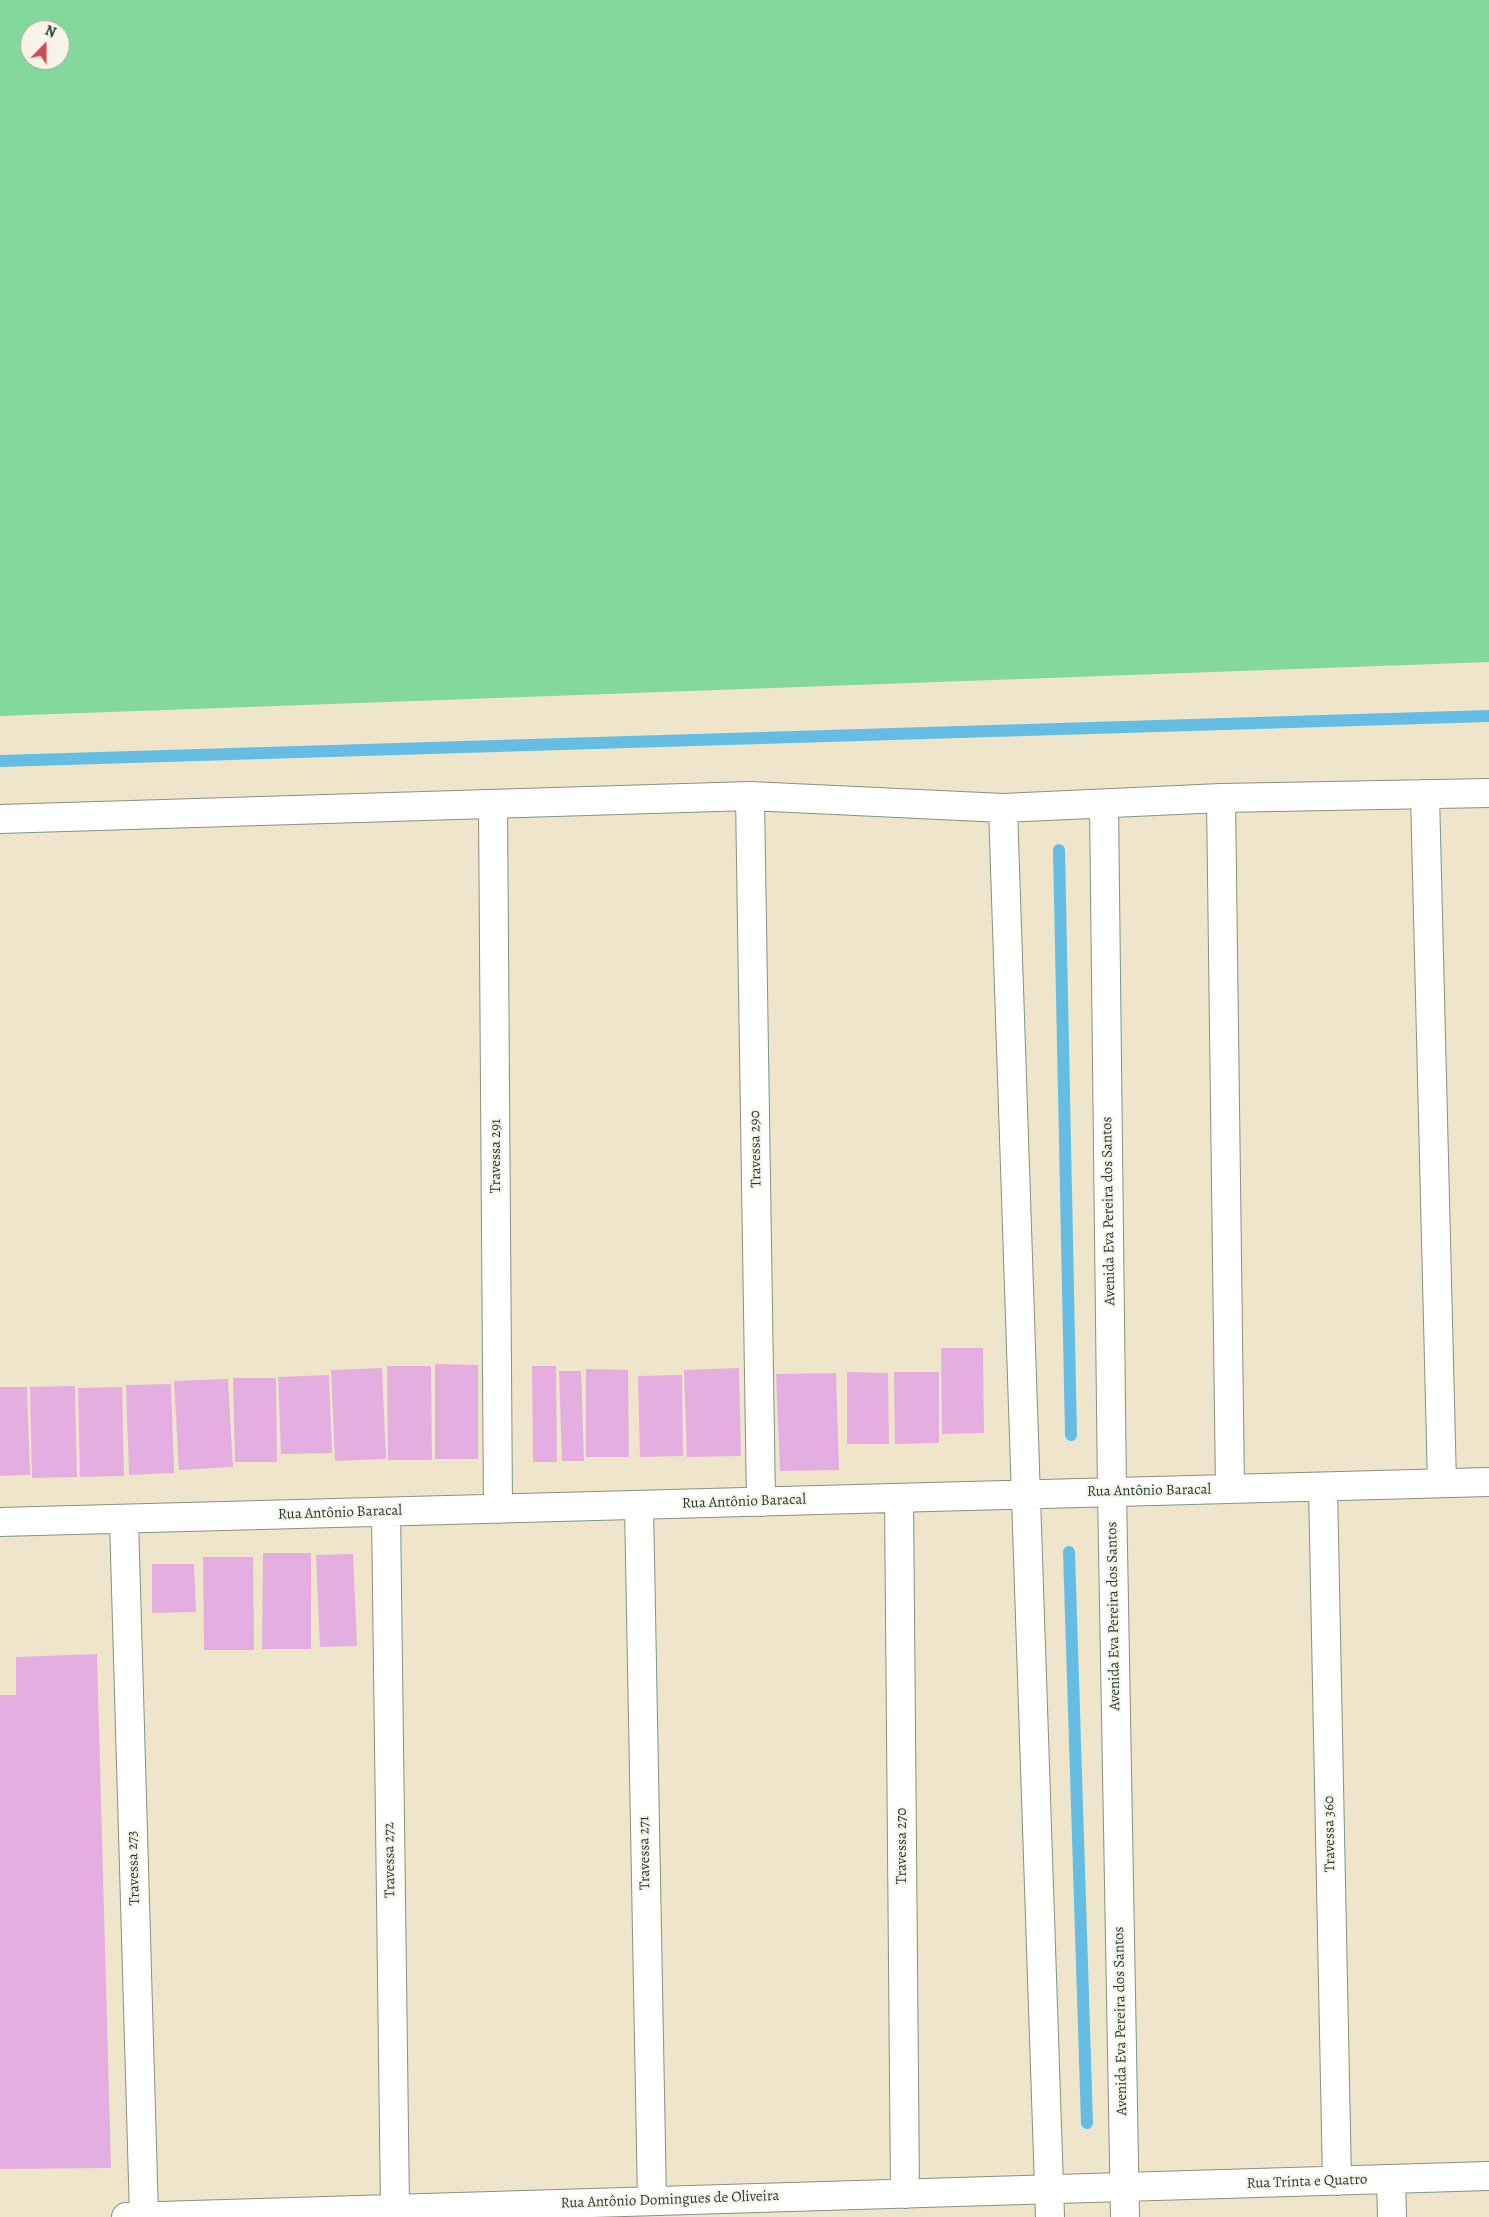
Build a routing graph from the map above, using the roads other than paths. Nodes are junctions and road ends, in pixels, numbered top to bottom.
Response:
1 (1489, 793) edge
2 (1425, 794) junction
3 (750, 796) junction
4 (1221, 798) junction
5 (494, 804) junction
6 (1104, 804) junction
7 (1003, 808) junction
8 (0, 819) edge
9 (1489, 1482) edge
10 (1442, 1483) junction
11 (1323, 1486) junction
12 (1230, 1489) junction
13 (1112, 1492) junction
14 (1024, 1495) junction
15 (900, 1498) junction
16 (761, 1502) junction
17 (639, 1505) junction
18 (498, 1508) junction
19 (386, 1512) junction
20 (124, 1519) junction
21 (0, 1522) edge
22 (1489, 2176) edge
23 (1391, 2179) junction
24 (1337, 2181) junction
25 (1124, 2187) junction
26 (1049, 2189) junction
27 (905, 2194) junction
28 (652, 2201) junction
29 (776, 2207) edge
30 (395, 2208) junction
31 (529, 2211) edge
32 (270, 2214) edge
33 (135, 2216) edge
34 (1050, 2217) edge
35 (1125, 2217) edge
36 (1392, 2217) edge

1 - 2 street
2 - 4 street
2 - 10 street
3 - 5 street
3 - 7 street
3 - 16 street, Travessa 290
4 - 6 street
4 - 12 street
5 - 8 street
5 - 18 street, Travessa 291
6 - 7 street
6 - 13 street, Avenida Eva Pereira dos Santos
7 - 14 street
9 - 10 street, Rua Antônio Baracal
10 - 11 street, Rua Antônio Baracal
11 - 12 street, Rua Antônio Baracal
11 - 24 street, Travessa 360
12 - 13 street, Rua Antônio Baracal
13 - 14 street, Rua Antônio Baracal
13 - 25 street, Avenida Eva Pereira dos Santos
14 - 15 street, Rua Antônio Baracal
14 - 26 street
15 - 16 street, Rua Antônio Baracal
15 - 27 street, Travessa 270
16 - 17 street, Rua Antônio Baracal
17 - 18 street, Rua Antônio Baracal
17 - 28 street, Travessa 271
18 - 19 street, Rua Antônio Baracal
19 - 20 street, Rua Antônio Baracal
19 - 30 street, Travessa 272
20 - 21 street, Rua Antônio Baracal
20 - 33 street, Travessa 273
22 - 23 street, Rua Trinta e Quatro
23 - 24 street, Rua Trinta e Quatro
23 - 36 street
24 - 25 street, Rua Trinta e Quatro
25 - 26 street, Rua Antônio Domingues de Oliveira
25 - 35 street, Avenida Eva Pereira dos Santos
26 - 27 street, Rua Antônio Domingues de Oliveira
26 - 34 street
27 - 29 street, Rua Antônio Domingues de Oliveira
28 - 29 street, Rua Antônio Domingues de Oliveira
28 - 31 street, Rua Antônio Domingues de Oliveira
30 - 31 street, Rua Antônio Domingues de Oliveira
30 - 32 street, Rua Antônio Domingues de Oliveira
32 - 33 street, Rua Antônio Domingues de Oliveira

